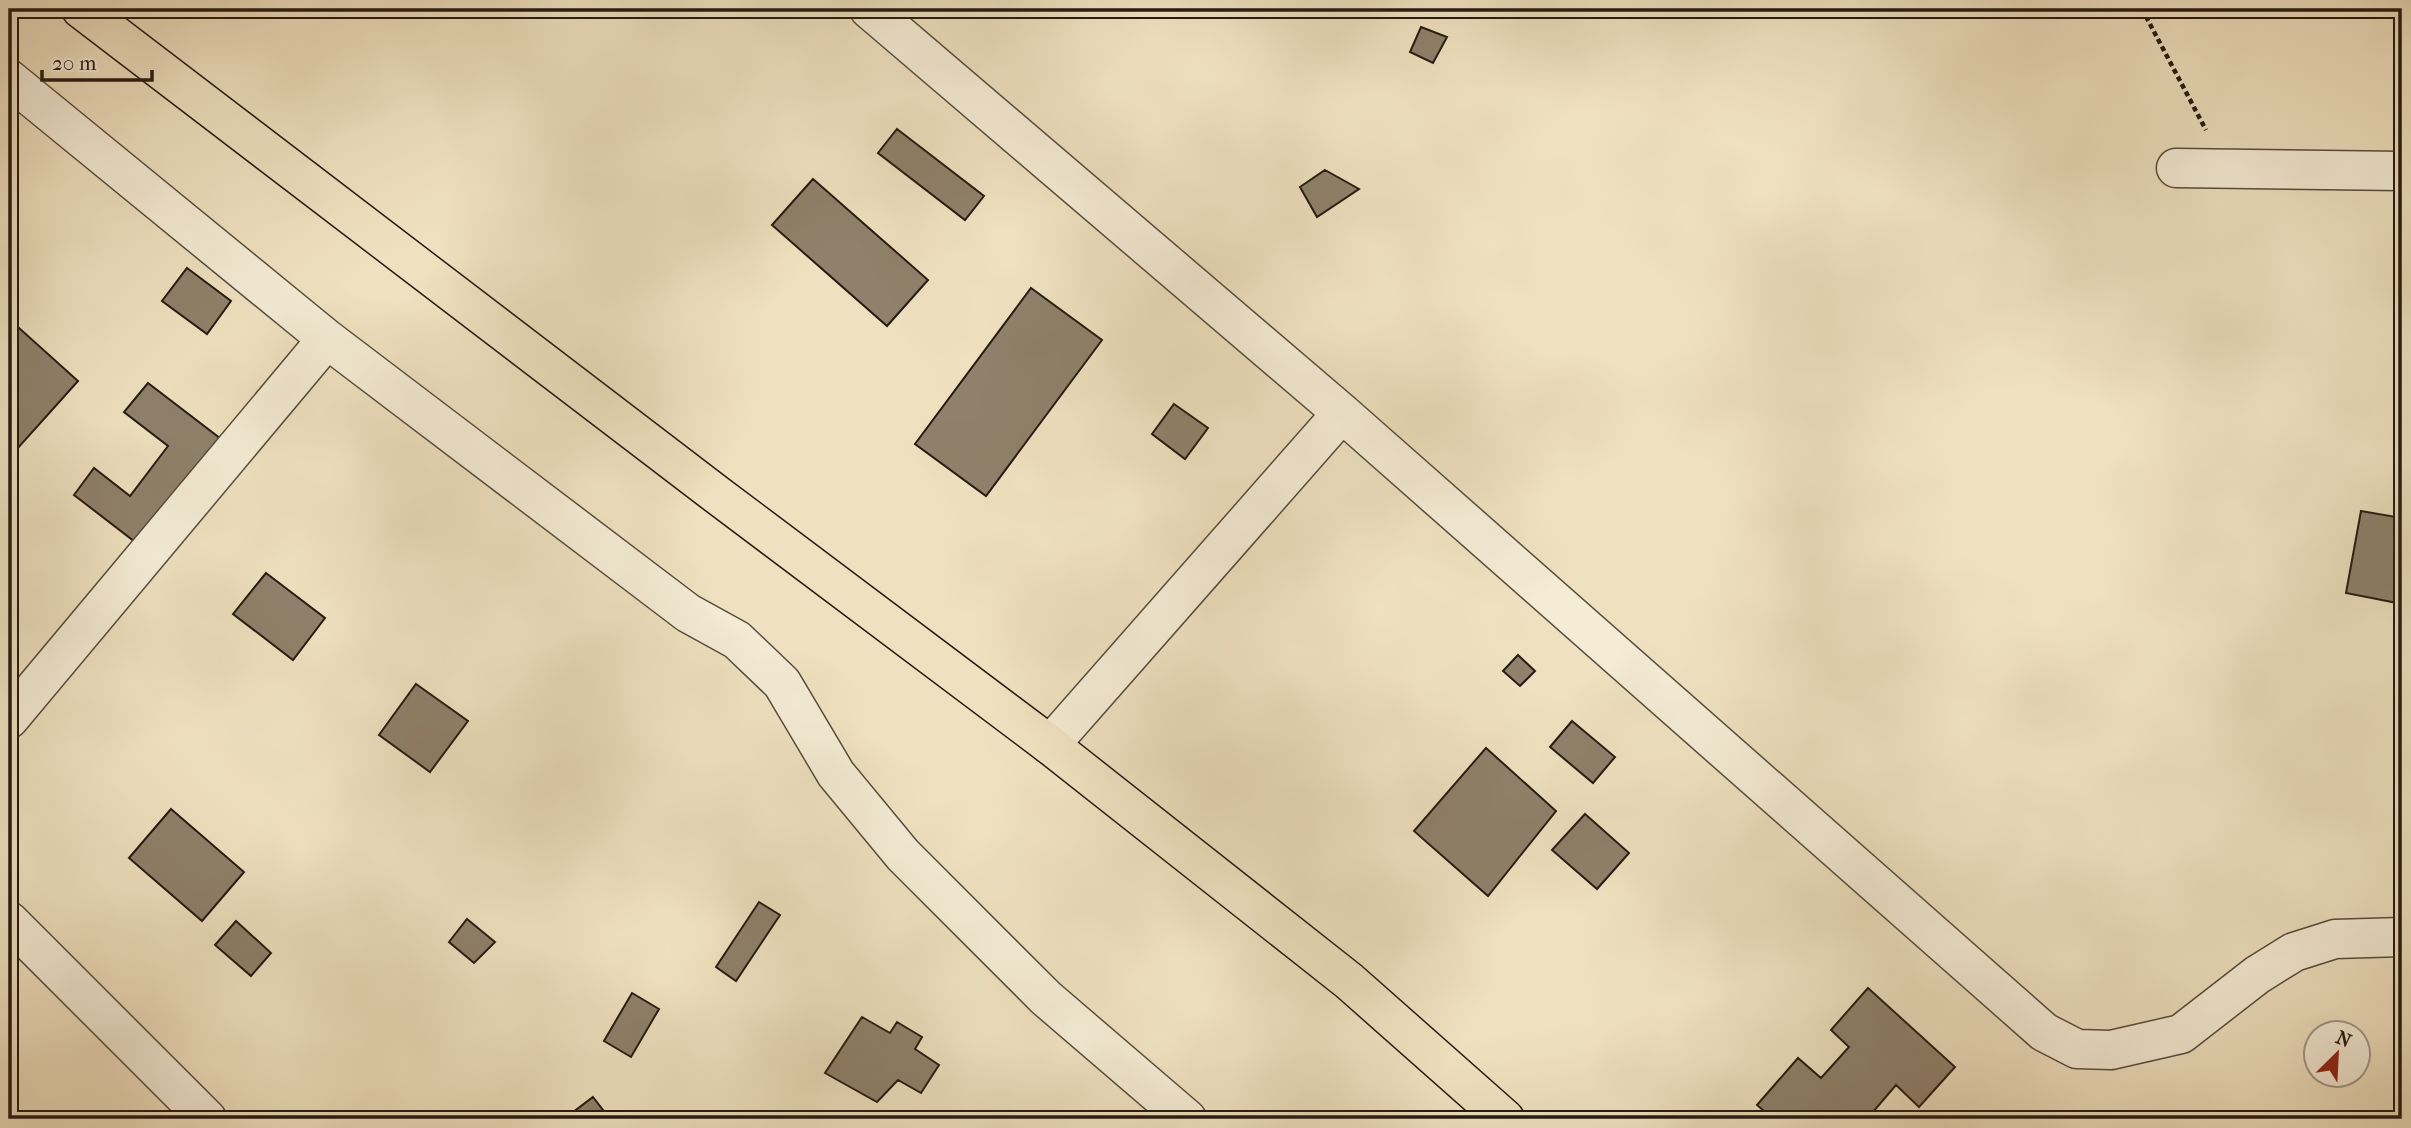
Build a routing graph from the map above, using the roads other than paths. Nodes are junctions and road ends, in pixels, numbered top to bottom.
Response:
1 (81, 9) edge
2 (869, 9) edge
3 (9, 79) edge
4 (2176, 168) dead end
5 (2402, 170) edge
6 (327, 339) junction
7 (1342, 413) junction
8 (9, 719) edge
9 (1050, 745) junction
10 (9, 921) edge
11 (2402, 937) edge
12 (207, 1119) edge
13 (1187, 1119) edge
14 (1506, 1119) edge

1 - 9 main road
2 - 7 street
3 - 6 street
4 - 5 street
6 - 8 street
6 - 13 street
7 - 9 street
7 - 11 street
9 - 14 main road
10 - 12 street

